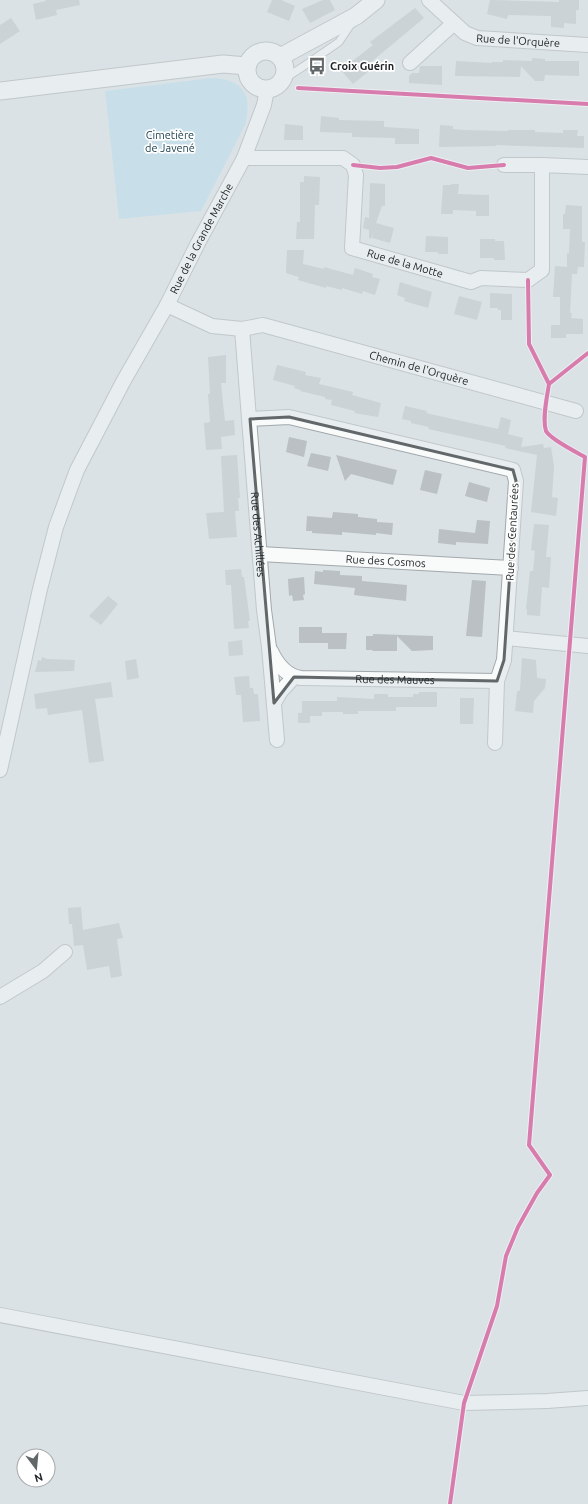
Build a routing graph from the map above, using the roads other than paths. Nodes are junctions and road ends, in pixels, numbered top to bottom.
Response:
1 (376, 0) edge
2 (429, 0) edge
3 (356, 16) junction
4 (454, 23) junction
5 (588, 45) edge
6 (280, 57) junction
7 (410, 63) dead end
8 (248, 66) junction
9 (284, 79) junction
10 (267, 89) junction
11 (0, 91) edge
12 (244, 158) junction
13 (504, 165) dead end
14 (542, 165) junction
15 (588, 167) edge
16 (167, 305) junction
17 (242, 329) junction
18 (576, 411) dead end
19 (250, 419) junction
20 (260, 554) junction
21 (511, 568) junction
22 (506, 638) junction
23 (588, 646) edge
24 (269, 647) junction
25 (294, 677) junction
26 (497, 681) junction
27 (274, 702) junction
28 (277, 740) dead end
29 (495, 743) dead end
30 (0, 770) edge
31 (65, 952) dead end
32 (0, 997) edge
33 (0, 1315) edge
34 (588, 1398) edge

1 - 3 street
2 - 4 street, Rue de l'Orquère
3 - 6 street
3 - 9 lane
4 - 5 street, Rue de l'Orquère
4 - 7 street
6 - 8 street
6 - 9 street
8 - 10 street
8 - 11 street
9 - 10 street
10 - 12 street, Rue de la Grande Marche
12 - 14 street, Rue de la Motte
12 - 16 street, Rue de la Grande Marche
13 - 14 street
14 - 15 street
16 - 17 street
16 - 30 street, Rue de la Grande Marche
17 - 18 street, Chemin de l'Orquère
17 - 19 street, Rue des Achillées
19 - 20 street, Rue des Achillées
19 - 21 street, Rue des Centaurées
20 - 21 street, Rue des Cosmos
20 - 24 street, Rue des Achillées
21 - 22 street, Rue des Centaurées
22 - 23 street
22 - 26 street, Rue des Centaurées
24 - 25 street
24 - 27 street, Rue des Achillées
25 - 26 street, Rue des Mauves
25 - 27 street
26 - 29 street, Rue des Centaurées
27 - 28 street, Rue des Achillées
31 - 32 street
33 - 34 street

